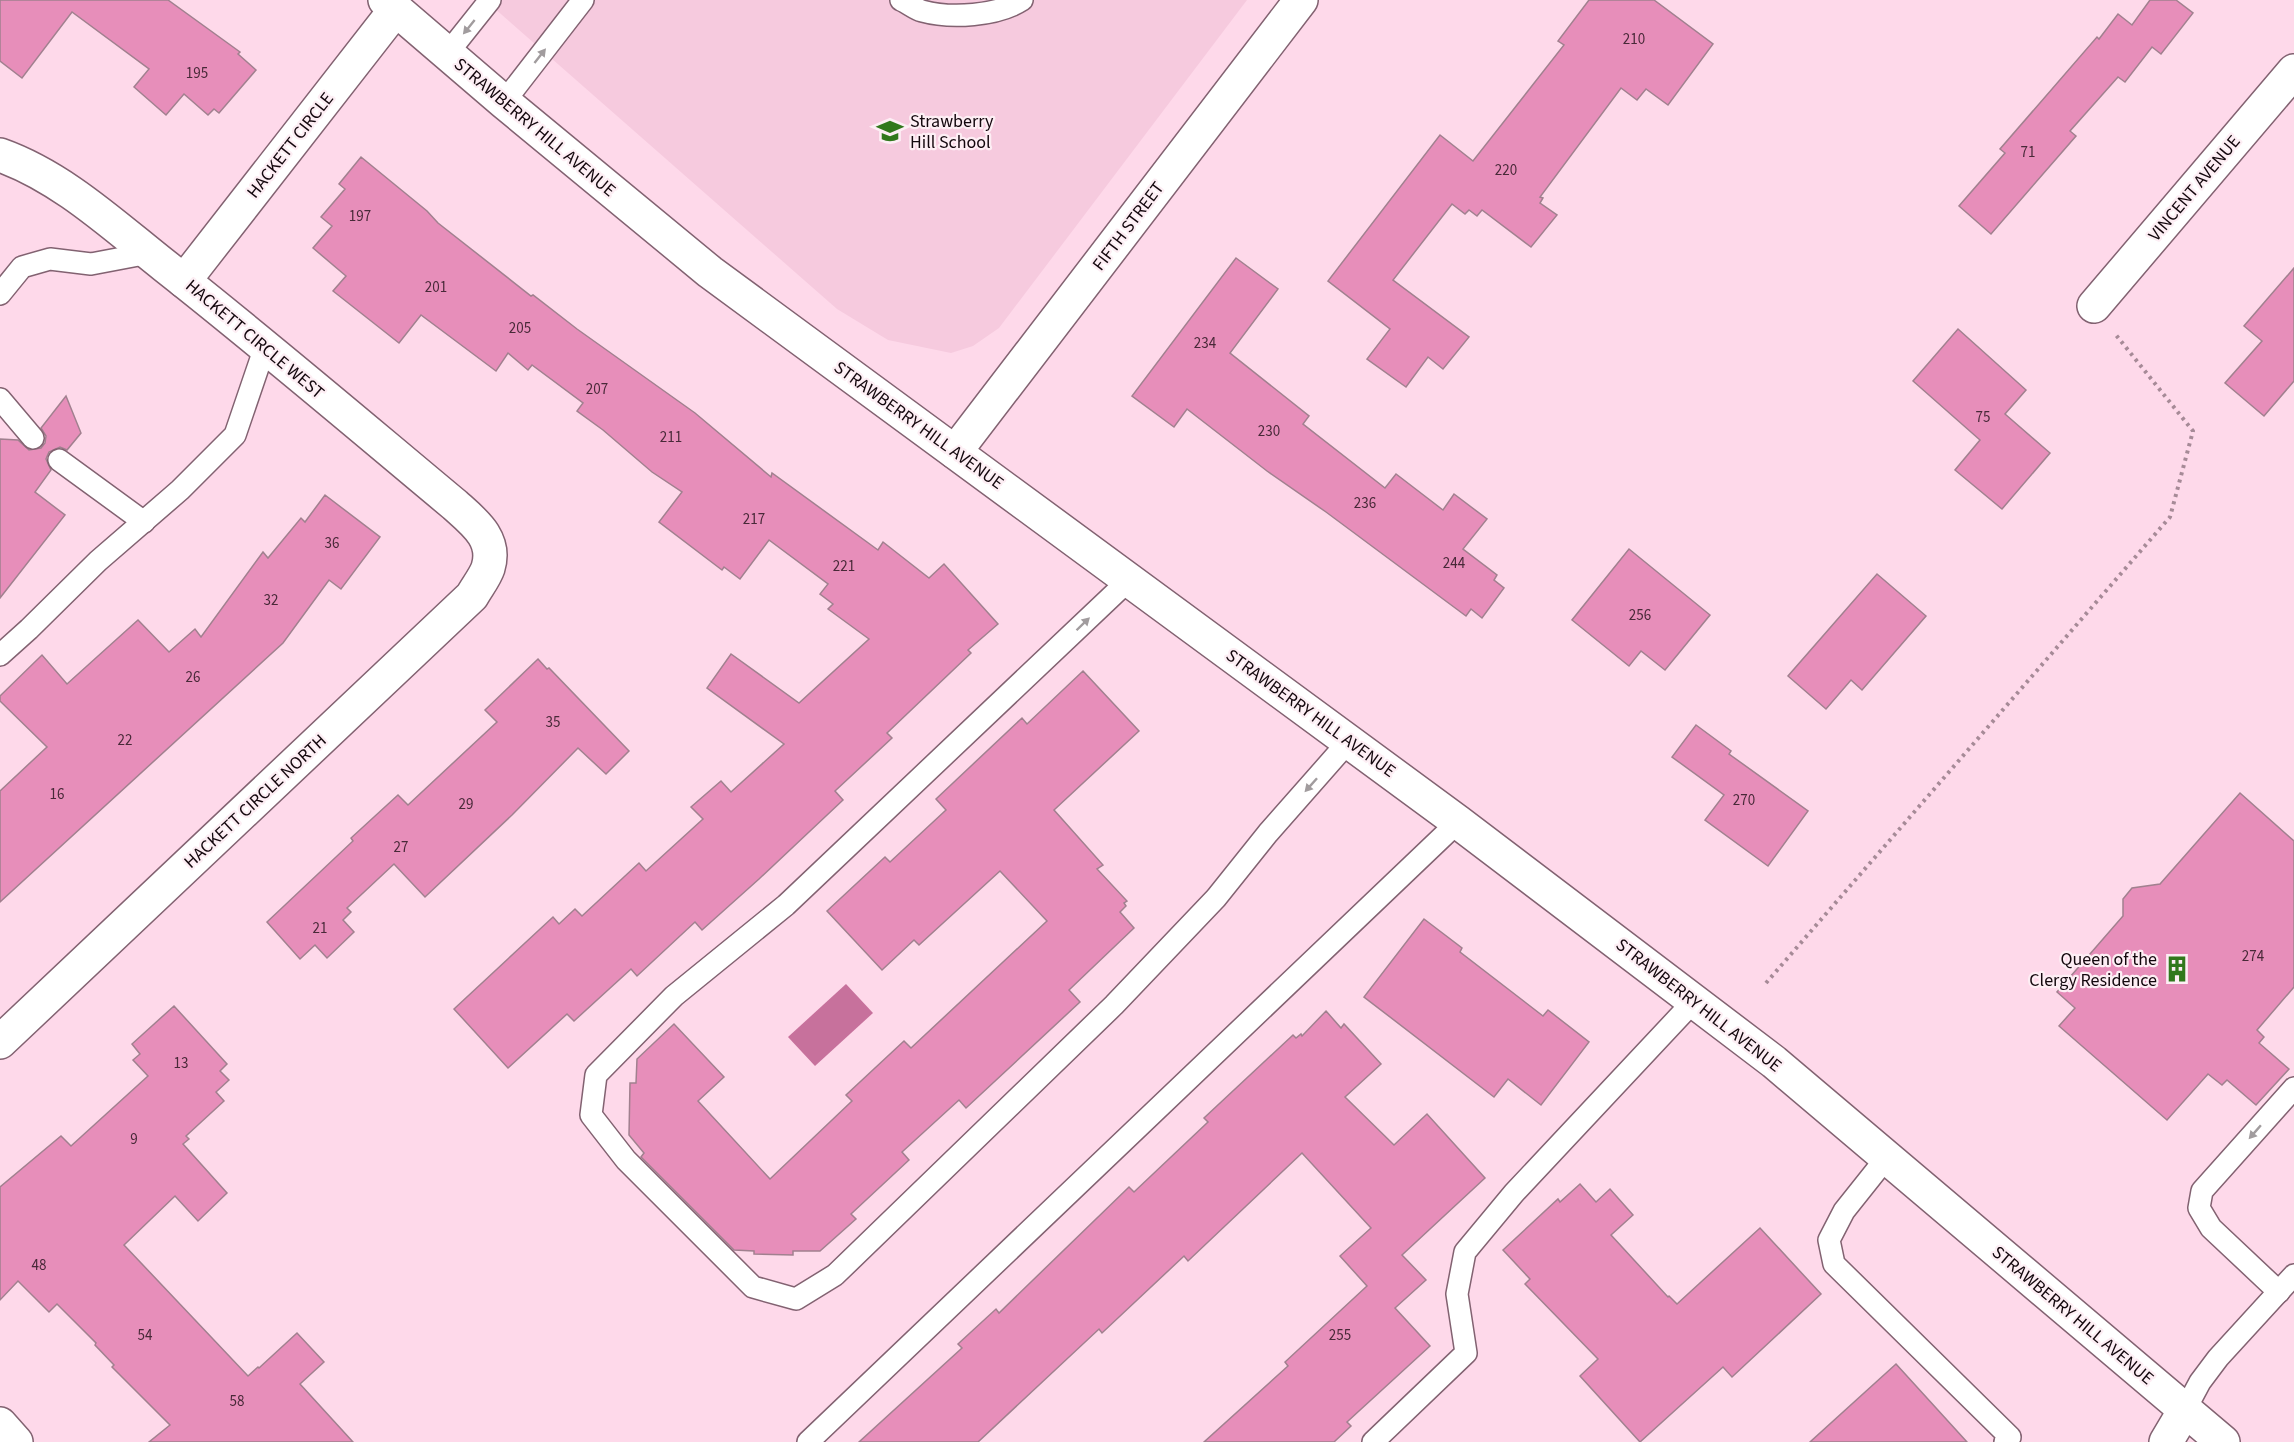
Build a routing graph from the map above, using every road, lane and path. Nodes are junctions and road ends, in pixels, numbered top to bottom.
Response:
1 (490, 0) edge
2 (583, 0) edge
3 (901, 0) edge
4 (1022, 0) edge
5 (1301, 0) edge
6 (390, 4) edge
7 (447, 54) junction
8 (2294, 71) edge
9 (504, 102) junction
10 (0, 155) edge
11 (149, 253) junction
12 (184, 281) junction
13 (0, 294) edge
14 (2094, 306) joint
15 (265, 348) junction
16 (0, 399) edge
17 (33, 438) dead end
18 (955, 452) junction
19 (59, 460) dead end
20 (144, 522) junction
21 (491, 547) joint
22 (1130, 579) junction
23 (0, 655) edge
24 (1349, 741) junction
25 (1458, 822) junction
26 (1766, 983) dead end
27 (1694, 1001) junction
28 (0, 1042) edge
29 (2294, 1088) edge
30 (1887, 1157) junction
31 (2294, 1275) edge
32 (2279, 1292) junction
33 (2185, 1410) junction
34 (0, 1424) edge
35 (16, 1442) edge
36 (808, 1442) edge
37 (1373, 1442) edge
38 (2005, 1442) edge
39 (2166, 1442) edge
40 (2223, 1442) edge

1 -> 7 lane
9 -> 2 lane
3 - 4 lane
5 - 18 street, FIFTH STREET
6 - 7 street, STRAWBERRY HILL AVENUE
6 - 12 street, HACKETT CIRCLE
7 - 9 street, STRAWBERRY HILL AVENUE
8 - 14 street, VINCENT AVENUE
9 - 18 street, STRAWBERRY HILL AVENUE
10 - 11 street, HACKETT CIRCLE WEST
11 - 12 street, HACKETT CIRCLE WEST
11 - 13 lane
12 - 15 street, HACKETT CIRCLE WEST
14 - 26 path
15 - 20 lane
15 - 21 street, HACKETT CIRCLE WEST
16 - 17 lane
18 - 22 street, STRAWBERRY HILL AVENUE
19 - 20 lane
20 - 23 lane
21 - 28 street, HACKETT CIRCLE NORTH
22 - 24 street, STRAWBERRY HILL AVENUE
24 -> 22 lane
24 - 25 street, STRAWBERRY HILL AVENUE
25 - 27 street, STRAWBERRY HILL AVENUE
25 - 36 lane
27 - 30 street, STRAWBERRY HILL AVENUE
27 - 37 lane
29 -> 32 lane
30 - 33 street, STRAWBERRY HILL AVENUE
30 - 38 lane
31 - 32 lane
32 - 33 lane
33 - 39 street
33 - 40 street, STRAWBERRY HILL AVENUE
34 - 35 street

